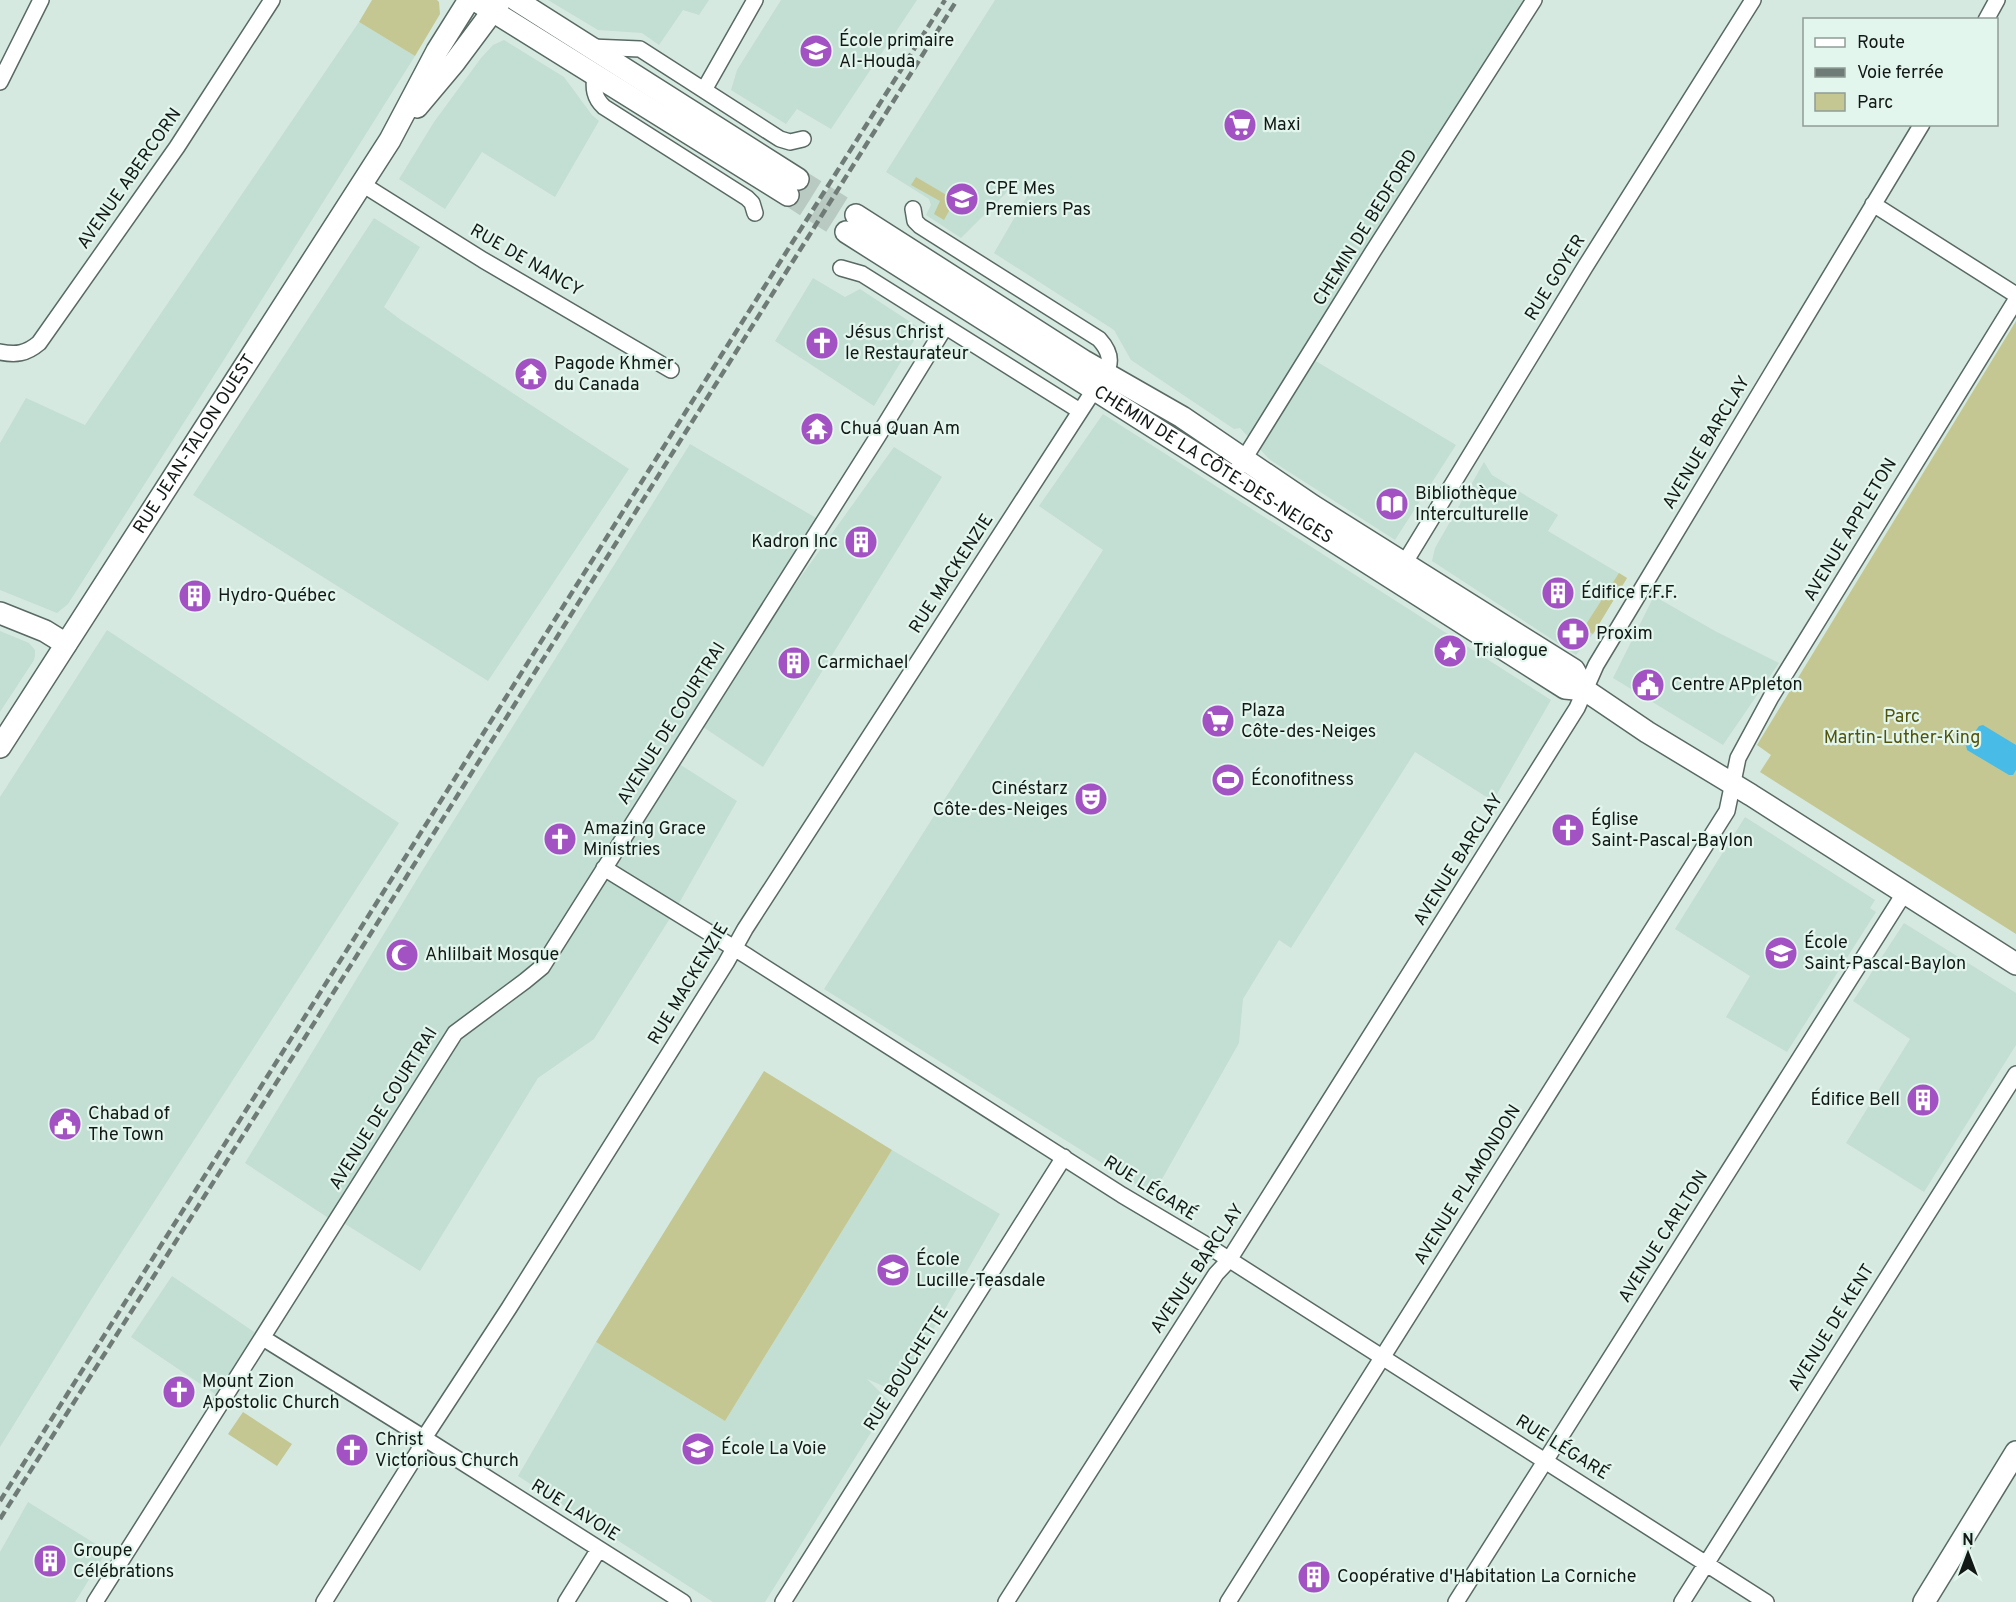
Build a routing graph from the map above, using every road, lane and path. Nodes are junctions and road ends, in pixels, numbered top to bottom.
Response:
1 (41, 0) edge
2 (272, 0) edge
3 (469, 0) edge
4 (475, 0) edge
5 (516, 0) edge
6 (755, 0) edge
7 (1533, 0) edge
8 (1753, 0) edge
9 (1997, 0) edge
10 (497, 6) edge
11 (1987, 18) edge
12 (590, 47) junction
13 (595, 75) junction
14 (0, 81) edge
15 (704, 90) junction
16 (1921, 126) edge
17 (803, 139) dead end
18 (390, 140) junction
19 (362, 184) junction
20 (1873, 204) junction
21 (913, 209) dead end
22 (756, 213) dead end
23 (851, 224) tunnel mouth
24 (841, 268) dead end
25 (2016, 295) edge
26 (2016, 300) edge
27 (945, 327) junction
28 (0, 352) edge
29 (671, 370) dead end
30 (1100, 381) junction
31 (1080, 411) junction
32 (1238, 468) junction
33 (1400, 571) junction
34 (0, 613) edge
35 (66, 644) junction
36 (1585, 690) junction
37 (0, 747) edge
38 (1733, 785) junction
39 (604, 868) junction
40 (1905, 892) junction
41 (734, 949) junction
42 (2016, 964) edge
43 (2016, 1074) edge
44 (1064, 1157) junction
45 (1228, 1260) junction
46 (263, 1338) junction
47 (1381, 1357) junction
48 (424, 1438) junction
49 (2016, 1452) edge
50 (1546, 1461) junction
51 (599, 1549) junction
52 (1707, 1564) junction
53 (94, 1602) edge
54 (324, 1602) edge
55 (566, 1602) edge
56 (682, 1602) edge
57 (783, 1602) edge
58 (1006, 1602) edge
59 (1228, 1602) edge
60 (1456, 1602) edge
61 (1682, 1602) edge
62 (1766, 1602) edge
63 (1924, 1602) edge

1 - 14 street
2 - 28 street, AVENUE ABERCORN
3 - 18 main road, RUE JEAN-TALON OUEST
4 - 10 main road
5 - 12 main road
6 - 15 street
7 - 32 street, CHEMIN DE BEDFORD
8 - 33 street, RUE GOYER
9 - 11 street
10 - 13 main road
10 - 18 main road, RUE JEAN-TALON OUEST
12 - 13 main road
12 - 15 street
13 - 22 street
15 - 17 street
16 - 20 street, AVENUE BARCLAY
18 - 19 main road, RUE JEAN-TALON OUEST
19 - 29 street, RUE DE NANCY
19 - 35 main road, RUE JEAN-TALON OUEST
20 - 25 street
20 - 36 street, AVENUE BARCLAY
21 - 30 street, CHEMIN DE LA CÔTE-DES-NEIGES
23 - 30 main road, CHEMIN DE LA CÔTE-DES-NEIGES
24 - 27 street, CHEMIN DE LA CÔTE-DES-NEIGES
26 - 38 street, AVENUE APPLETON
27 - 31 street, CHEMIN DE LA CÔTE-DES-NEIGES
27 - 39 street, AVENUE DE COURTRAI
30 - 31 street, RUE MACKENZIE
30 - 32 main road, CHEMIN DE LA CÔTE-DES-NEIGES
31 - 41 street, RUE MACKENZIE
32 - 33 main road, CHEMIN DE LA CÔTE-DES-NEIGES
33 - 36 main road, CHEMIN DE LA CÔTE-DES-NEIGES
34 - 35 main road
35 - 37 main road, RUE JEAN-TALON OUEST
36 - 38 main road, CHEMIN DE LA CÔTE-DES-NEIGES
36 - 45 street, AVENUE BARCLAY
38 - 40 main road, CHEMIN DE LA CÔTE-DES-NEIGES
38 - 47 street, AVENUE PLAMONDON
39 - 41 street, RUE LÉGARÉ
39 - 46 street, AVENUE DE COURTRAI
40 - 42 main road, CHEMIN DE LA CÔTE-DES-NEIGES
40 - 50 street, AVENUE CARLTON
41 - 44 street, RUE LÉGARÉ
41 - 48 street, RUE MACKENZIE
43 - 52 street, AVENUE DE KENT
44 - 45 street, RUE LÉGARÉ
44 - 57 street, RUE BOUCHETTE
45 - 47 street, RUE LÉGARÉ
45 - 58 street, AVENUE BARCLAY
46 - 48 street, RUE LAVOIE
46 - 53 street, AVENUE DE COURTRAI
47 - 50 street, RUE LÉGARÉ
47 - 59 street, AVENUE PLAMONDON
48 - 51 street, RUE LAVOIE
48 - 54 street, RUE MACKENZIE
49 - 63 main road
50 - 52 street, RUE LÉGARÉ
50 - 60 street, AVENUE CARLTON
51 - 55 street
51 - 56 street, RUE LAVOIE
52 - 61 street, AVENUE DE KENT
52 - 62 street, RUE LÉGARÉ

